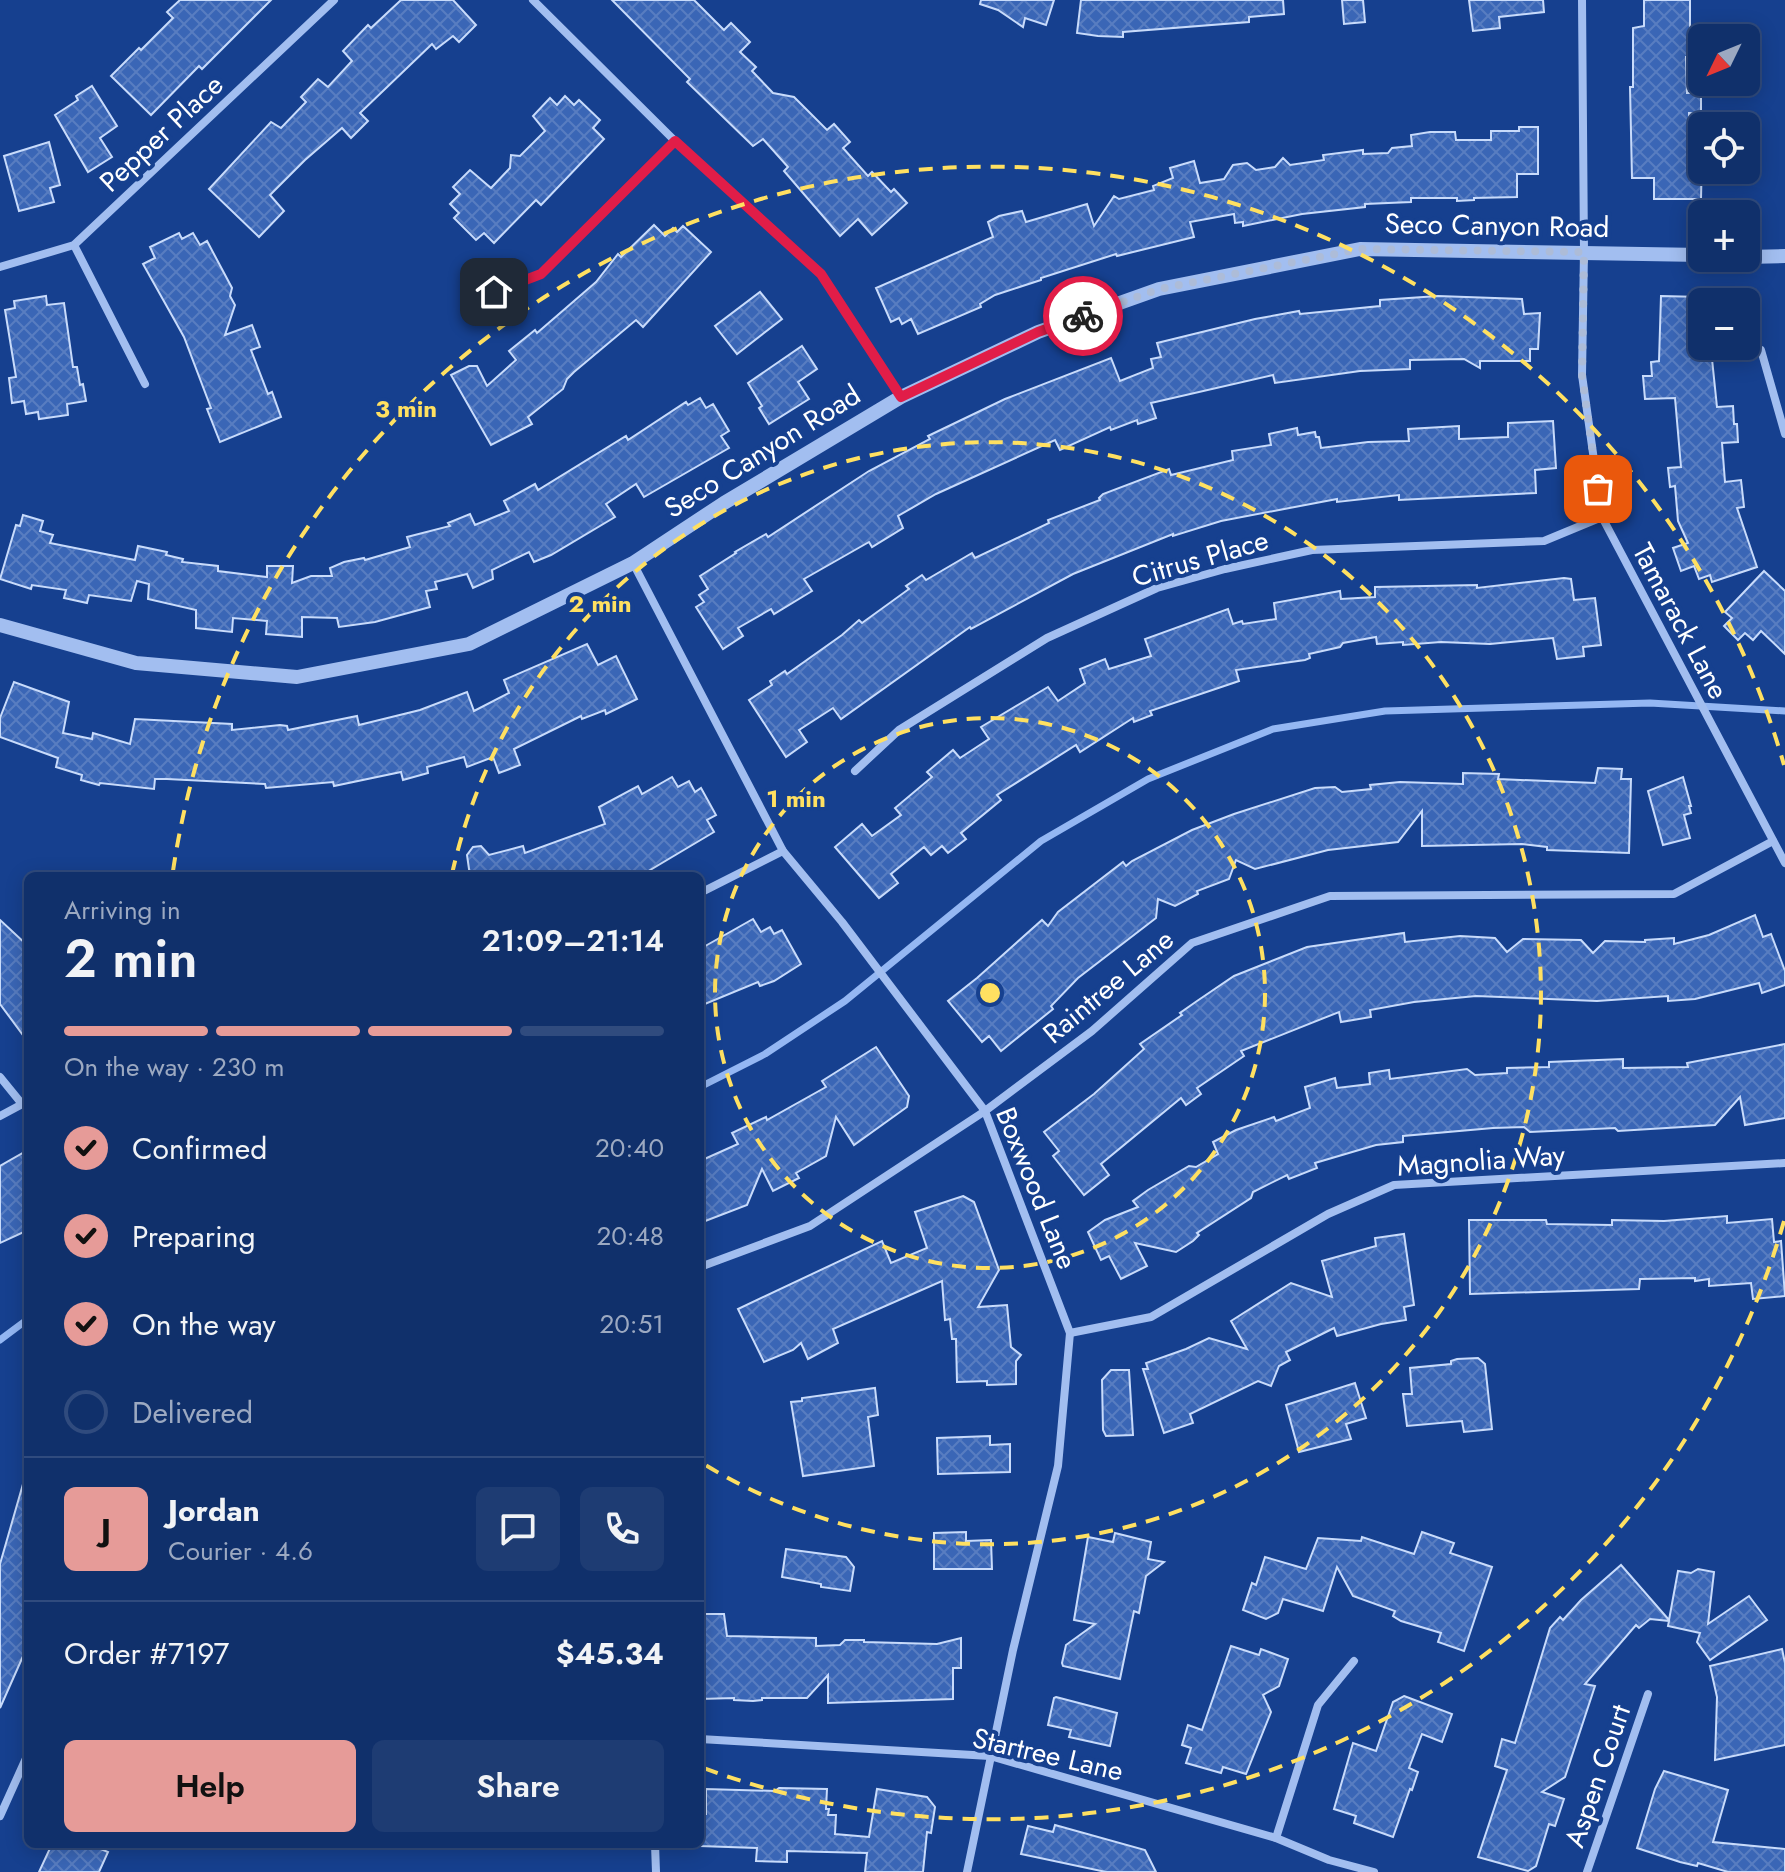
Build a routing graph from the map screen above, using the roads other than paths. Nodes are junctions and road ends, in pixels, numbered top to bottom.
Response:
1 (334, 0) edge
2 (533, 0) edge
3 (1582, 0) edge
4 (675, 141) junction
5 (74, 245) junction
6 (1584, 252) junction
7 (1688, 255) edge
8 (1785, 256) edge
9 (1760, 257) edge
10 (0, 267) edge
11 (471, 300) dead end
12 (1761, 350) dead end
13 (145, 384) dead end
14 (901, 397) junction
15 (1785, 434) edge
16 (1602, 517) junction
17 (633, 563) junction
18 (0, 625) edge
19 (855, 771) dead end
20 (1773, 841) junction
21 (783, 851) junction
22 (1785, 863) edge
23 (704, 891) edge
24 (0, 1077) edge
25 (24, 1101) edge
26 (24, 1103) edge
27 (985, 1111) junction
28 (0, 1116) edge
29 (1785, 1163) edge
30 (704, 1266) edge
31 (1070, 1333) junction
32 (1354, 1661) dead end
33 (1648, 1694) dead end
34 (704, 1739) edge
35 (990, 1756) junction
36 (24, 1763) edge
37 (0, 1816) edge
38 (1276, 1838) junction
39 (655, 1848) edge
40 (656, 1872) edge
41 (967, 1872) edge
42 (1374, 1872) edge
43 (1587, 1872) edge

1 - 5 street, Pepper Place
2 - 4 street
3 - 6 street, Tamarack Lane
4 - 11 street
4 - 14 street
5 - 10 street, Pepper Place
5 - 13 street
6 - 7 street, Seco Canyon Road
6 - 14 street, Seco Canyon Road
6 - 16 street, Tamarack Lane
8 - 9 street
12 - 15 street
14 - 17 street, Seco Canyon Road
16 - 19 street, Citrus Place
16 - 20 street, Tamarack Lane
17 - 18 street, Seco Canyon Road
17 - 21 street, Boxwood Lane
20 - 22 street, Tamarack Lane
20 - 27 street, Raintree Lane
21 - 23 street
21 - 27 street, Boxwood Lane
24 - 25 street
26 - 28 street
27 - 30 street, Raintree Lane
27 - 31 street, Boxwood Lane
29 - 31 street, Magnolia Way
31 - 35 street, Boxwood Lane
32 - 38 street
33 - 43 street, Aspen Court
34 - 35 street, Startree Lane
35 - 38 street, Startree Lane
35 - 41 street, Boxwood Lane
36 - 37 street
38 - 42 street, Startree Lane
39 - 40 street

